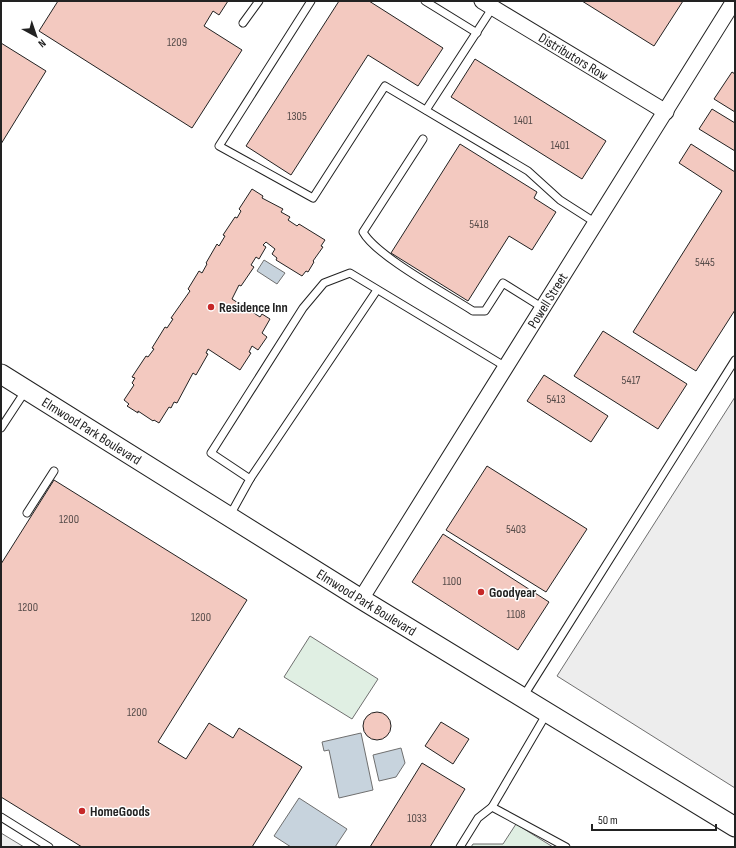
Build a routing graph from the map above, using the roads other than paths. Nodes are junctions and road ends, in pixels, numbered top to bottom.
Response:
1 (259, 1) edge
2 (311, 1) edge
3 (425, 1) edge
4 (734, 1) edge
5 (487, 4) edge
6 (243, 23) dead end
7 (477, 33) junction
8 (426, 110) junction
9 (666, 112) junction
10 (423, 140) dead end
11 (596, 224) junction
12 (377, 290) junction
13 (543, 308) junction
14 (735, 360) edge
15 (506, 367) junction
16 (1, 374) edge
17 (26, 390) junction
18 (1, 428) edge
19 (54, 470) dead end
20 (250, 479) junction
21 (27, 513) dead end
22 (229, 516) junction
23 (361, 599) junction
24 (522, 698) junction
25 (547, 713) junction
26 (492, 807) junction
27 (1, 817) edge
28 (735, 827) edge
29 (49, 847) edge
30 (460, 847) edge
31 (566, 847) edge

1 - 6 lane
2 - 8 lane
3 - 7 lane
4 - 9 street, Powell Street
5 - 7 lane
5 - 9 street, Distributors Row
7 - 8 lane
8 - 11 lane
9 - 11 street, Powell Street
10 - 13 lane
11 - 13 street, Powell Street
12 - 15 lane
12 - 20 lane
12 - 20 lane
13 - 15 street, Powell Street
14 - 24 lane
15 - 23 street, Powell Street
16 - 17 street, Elmwood Park Boulevard
17 - 18 lane
17 - 22 street, Elmwood Park Boulevard
19 - 21 lane
20 - 22 lane
22 - 23 street, Elmwood Park Boulevard
23 - 24 street, Elmwood Park Boulevard
24 - 25 street, Elmwood Park Boulevard
25 - 26 lane
25 - 28 street, Elmwood Park Boulevard
26 - 30 lane
26 - 31 lane
27 - 29 lane

